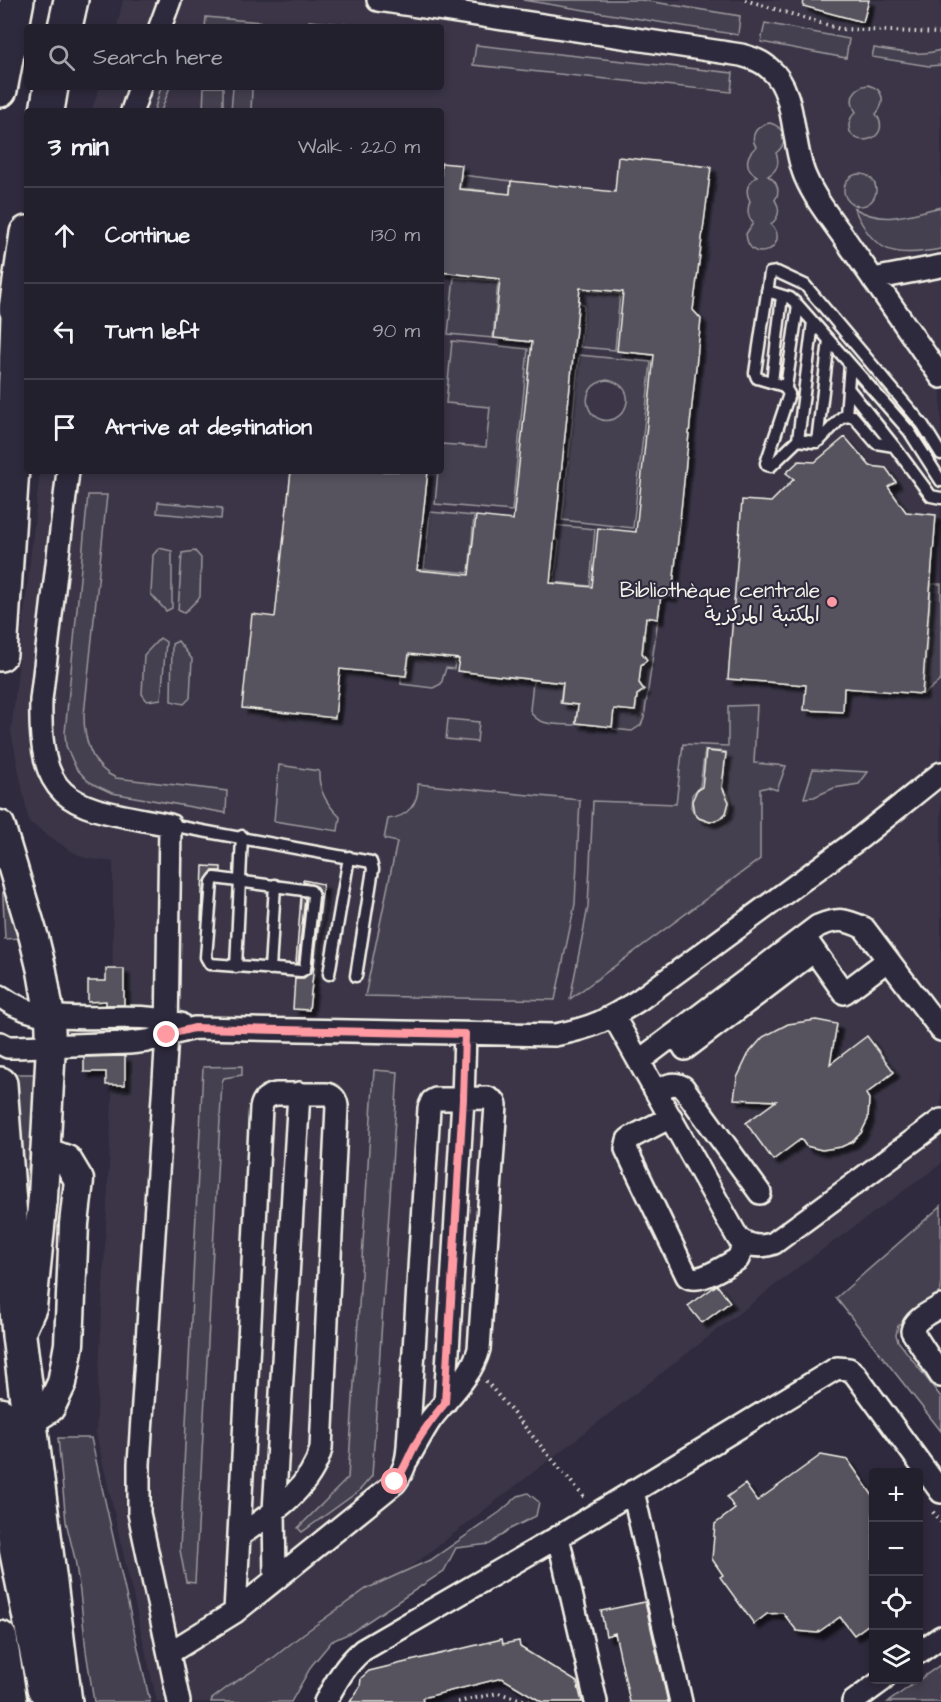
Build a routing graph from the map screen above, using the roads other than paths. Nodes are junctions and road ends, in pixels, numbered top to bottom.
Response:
1 (17, 0) edge
2 (71, 0) edge
3 (170, 0) edge
4 (378, 0) edge
5 (66, 24) edge
6 (161, 24) edge
7 (0, 90) edge
8 (50, 90) edge
9 (139, 90) edge
10 (47, 108) edge
11 (133, 108) edge
12 (24, 254) edge
13 (941, 266) edge
14 (873, 279) junction
15 (19, 289) junction
16 (767, 291) junction
17 (782, 296) junction
18 (798, 304) junction
19 (813, 322) junction
20 (829, 340) junction
21 (850, 364) junction
22 (941, 377) edge
23 (772, 382) junction
24 (786, 387) junction
25 (848, 388) junction
26 (846, 416) junction
27 (0, 433) edge
28 (798, 440) junction
29 (817, 442) junction
30 (894, 446) junction
31 (941, 454) edge
32 (68, 474) edge
33 (941, 481) edge
34 (941, 498) edge
35 (0, 654) edge
36 (941, 772) edge
37 (0, 825) edge
38 (170, 825) junction
39 (242, 837) junction
40 (349, 857) junction
41 (240, 881) junction
42 (275, 885) junction
43 (809, 944) junction
44 (888, 960) junction
45 (236, 967) junction
46 (270, 969) junction
47 (329, 974) dead end
48 (356, 976) dead end
49 (0, 996) edge
50 (50, 1017) junction
51 (614, 1017) junction
52 (167, 1028) junction
53 (941, 1030) edge
54 (465, 1034) junction
55 (0, 1043) edge
56 (51, 1045) junction
57 (639, 1061) junction
58 (0, 1084) edge
59 (657, 1092) junction
60 (299, 1094) junction
61 (463, 1099) junction
62 (670, 1117) junction
63 (941, 1120) edge
64 (45, 1152) junction
65 (760, 1193) dead end
66 (744, 1243) junction
67 (941, 1306) edge
68 (19, 1336) junction
69 (941, 1376) edge
70 (445, 1403) junction
71 (15, 1418) edge
72 (407, 1460) junction
73 (633, 1491) junction
74 (941, 1492) edge
75 (274, 1511) junction
76 (239, 1536) junction
77 (558, 1537) junction
78 (275, 1579) junction
79 (235, 1612) junction
80 (941, 1636) edge
81 (0, 1638) edge
82 (923, 1649) edge
83 (169, 1653) junction
84 (878, 1684) edge
85 (10, 1702) edge
86 (47, 1702) edge
87 (65, 1702) edge
88 (179, 1702) edge
89 (325, 1702) edge
90 (596, 1702) edge
91 (681, 1702) edge
92 (853, 1702) edge

1 - 7 highway
2 - 5 highway
3 - 6 street
4 - 14 street
8 - 10 highway
9 - 11 street
12 - 15 highway
13 - 14 street
14 - 22 street
15 - 27 highway
15 - 35 highway
16 - 17 lane
16 - 23 lane
16 - 31 lane
17 - 18 lane
17 - 23 lane
18 - 19 lane
18 - 24 lane
19 - 20 lane
19 - 28 lane
20 - 21 lane
20 - 29 lane
21 - 25 lane
21 - 33 lane
23 - 24 lane
24 - 28 lane
25 - 26 lane
25 - 30 lane
26 - 29 lane
26 - 30 lane
28 - 29 lane
30 - 34 lane
32 - 38 street
36 - 51 street
37 - 50 main road
38 - 39 lane
38 - 52 street
39 - 40 lane
39 - 41 lane
40 - 47 lane
40 - 48 lane
41 - 42 lane
41 - 45 lane
41 - 45 lane
42 - 46 lane
42 - 46 lane
43 - 44 street
43 - 44 street
43 - 57 street
44 - 53 street
45 - 46 lane
49 - 50 street
50 - 52 street
50 - 56 main road
51 - 54 street
51 - 57 street
52 - 54 street
52 - 56 street
52 - 83 street
54 - 61 street
55 - 56 street
56 - 64 main road
57 - 59 street
58 - 68 highway
59 - 62 street
59 - 65 street
60 - 75 street
60 - 75 street
60 - 76 street
61 - 70 street
61 - 70 street
61 - 72 street
62 - 66 street
62 - 66 street
63 - 66 street
64 - 68 main road
64 - 71 main road
67 - 69 street
68 - 71 highway
70 - 72 street
71 - 86 highway
71 - 87 highway
72 - 78 street
73 - 74 street
73 - 77 street
73 - 91 street
75 - 76 street
75 - 78 street
76 - 79 street
77 - 89 street
77 - 90 street
78 - 79 street
79 - 83 street
80 - 82 street
81 - 85 highway
83 - 88 street
84 - 92 street

